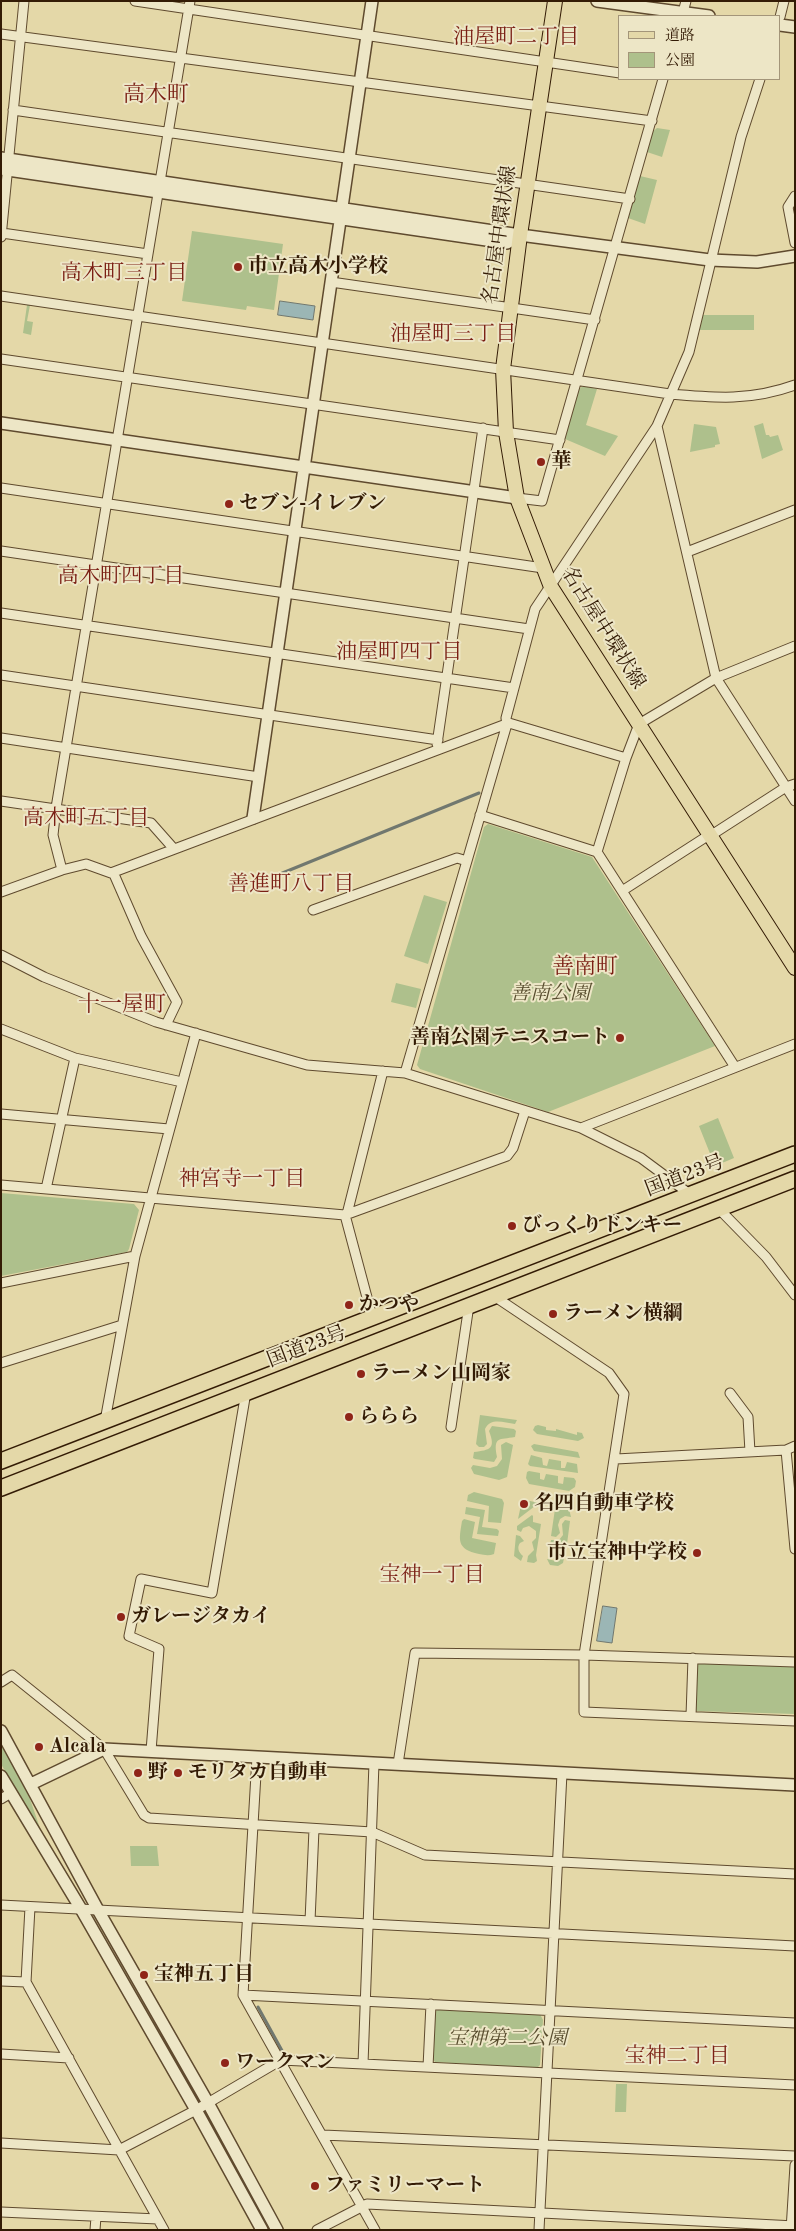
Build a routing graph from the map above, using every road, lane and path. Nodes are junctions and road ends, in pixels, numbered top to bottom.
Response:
1 (24, 1) edge
2 (135, 1) edge
3 (372, 1) edge
4 (555, 1) edge
5 (597, 1) edge
6 (686, 1) edge
7 (784, 1) edge
8 (189, 5) edge
9 (682, 15) edge
10 (780, 15) edge
11 (781, 25) edge
12 (795, 27) edge
13 (1, 34) edge
14 (367, 36) junction
15 (20, 37) junction
16 (180, 58) junction
17 (546, 62) junction
18 (618, 73) edge
19 (660, 80) edge
20 (760, 80) edge
21 (360, 82) junction
22 (540, 107) junction
23 (13, 110) junction
24 (652, 121) junction
25 (168, 132) junction
26 (349, 159) junction
27 (5, 164) edge
28 (527, 185) junction
29 (159, 187) junction
30 (795, 196) edge
31 (630, 199) junction
32 (341, 214) junction
33 (2, 233) edge
34 (520, 235) junction
35 (1, 237) edge
36 (795, 243) edge
37 (615, 247) junction
38 (148, 254) junction
39 (795, 256) edge
40 (710, 260) junction
41 (331, 282) junction
42 (1, 296) edge
43 (510, 308) junction
44 (138, 315) junction
45 (595, 320) junction
46 (322, 342) junction
47 (1, 358) edge
48 (503, 370) junction
49 (128, 377) junction
50 (578, 379) junction
51 (795, 385) edge
52 (670, 394) junction
53 (314, 404) junction
54 (1, 423) edge
55 (657, 426) junction
56 (482, 428) junction
57 (506, 432) junction
58 (117, 440) junction
59 (560, 440) junction
60 (304, 467) junction
61 (1, 488) edge
62 (473, 492) junction
63 (517, 498) junction
64 (107, 503) junction
65 (795, 510) edge
66 (295, 531) junction
67 (1, 551) edge
68 (687, 552) junction
69 (464, 556) junction
70 (96, 565) junction
71 (543, 568) junction
72 (551, 587) junction
73 (286, 592) junction
74 (1, 614) edge
75 (455, 618) junction
76 (86, 626) junction
77 (529, 629) junction
78 (795, 646) edge
79 (277, 654) junction
80 (1, 675) edge
81 (447, 678) junction
82 (716, 678) junction
83 (76, 686) junction
84 (514, 688) junction
85 (268, 715) junction
86 (507, 724) junction
87 (640, 724) junction
88 (1, 738) edge
89 (437, 744) junction
90 (66, 748) junction
91 (626, 758) junction
92 (260, 777) junction
93 (790, 786) edge
94 (1, 801) edge
95 (795, 802) edge
96 (56, 808) junction
97 (480, 815) junction
98 (253, 818) junction
99 (710, 836) junction
100 (174, 849) junction
101 (597, 852) junction
102 (467, 861) junction
103 (62, 870) junction
104 (113, 872) junction
105 (622, 890) junction
106 (1, 892) edge
107 (313, 910) dead end
108 (1, 956) edge
109 (795, 968) edge
110 (166, 1025) junction
111 (1, 1029) edge
112 (196, 1034) junction
113 (795, 1044) edge
114 (75, 1058) junction
115 (735, 1067) junction
116 (384, 1071) junction
117 (405, 1073) junction
118 (182, 1082) junction
119 (525, 1111) junction
120 (1, 1114) edge
121 (61, 1120) junction
122 (581, 1128) junction
123 (169, 1129) junction
124 (795, 1154) edge
125 (795, 1179) edge
126 (1, 1185) edge
127 (46, 1189) junction
128 (691, 1195) junction
129 (150, 1198) junction
130 (719, 1209) junction
131 (346, 1215) junction
132 (135, 1256) junction
133 (1, 1282) edge
134 (793, 1291) edge
135 (494, 1296) junction
136 (469, 1305) junction
137 (372, 1316) junction
138 (122, 1325) junction
139 (1, 1363) edge
140 (246, 1392) junction
141 (730, 1393) dead end
142 (105, 1422) junction
143 (451, 1427) dead end
144 (790, 1448) edge
145 (750, 1452) junction
146 (616, 1459) junction
147 (1, 1461) edge
148 (1, 1488) edge
149 (793, 1509) edge
150 (795, 1549) edge
151 (584, 1655) junction
152 (693, 1658) junction
153 (795, 1662) edge
154 (1, 1682) edge
155 (691, 1716) junction
156 (795, 1720) edge
157 (1, 1731) edge
158 (104, 1749) junction
159 (152, 1751) junction
160 (257, 1757) junction
161 (374, 1763) junction
162 (398, 1764) junction
163 (562, 1773) junction
164 (1, 1776) edge
165 (31, 1784) junction
166 (795, 1785) edge
167 (6, 1796) edge
168 (253, 1825) junction
169 (314, 1829) junction
170 (372, 1832) junction
171 (557, 1862) junction
172 (795, 1874) edge
173 (1, 1906) edge
174 (30, 1907) junction
175 (81, 1909) junction
176 (98, 1910) junction
177 (248, 1918) junction
178 (310, 1922) junction
179 (368, 1925) junction
180 (554, 1933) junction
181 (795, 1946) edge
182 (1, 1981) edge
183 (26, 1982) junction
184 (243, 1995) junction
185 (366, 2001) junction
186 (431, 2004) junction
187 (550, 2010) junction
188 (795, 2023) edge
189 (1, 2054) edge
190 (69, 2058) junction
191 (281, 2060) junction
192 (363, 2064) junction
193 (428, 2067) junction
194 (547, 2073) junction
195 (795, 2085) edge
196 (208, 2103) junction
197 (196, 2110) junction
198 (323, 2134) junction
199 (1, 2143) edge
200 (543, 2143) junction
201 (119, 2150) junction
202 (795, 2156) edge
203 (795, 2165) edge
204 (361, 2206) junction
205 (1, 2212) edge
206 (540, 2213) junction
207 (96, 2217) junction
208 (158, 2219) junction
209 (793, 2227) edge
210 (96, 2230) edge
211 (164, 2230) edge
212 (262, 2230) edge
213 (277, 2230) edge
214 (316, 2230) edge
215 (375, 2230) edge
216 (539, 2230) edge

1 - 15 street
2 - 8 street
3 - 14 street
4 - 17 main road, 名古屋中環状線
5 - 9 street
6 - 9 street
7 - 10 street
8 - 14 street
8 - 16 street
11 - 12 street
13 - 15 street
14 - 17 street
14 - 21 street
15 - 16 street
15 - 23 street
16 - 21 street
16 - 25 street
17 - 18 street
17 - 22 main road, 名古屋中環状線
19 - 24 street
20 - 40 street
21 - 22 street
21 - 26 street
22 - 24 street
22 - 28 main road, 名古屋中環状線
23 - 25 street
23 - 27 street
24 - 31 street
25 - 26 street
25 - 29 street
26 - 28 street
26 - 32 street
27 - 29 street
27 - 33 street
28 - 31 street
28 - 34 main road, 名古屋中環状線
29 - 32 street
29 - 38 street
30 - 36 street
31 - 37 street
32 - 34 street
32 - 41 street
33 - 35 street
33 - 38 street
34 - 37 street
34 - 43 main road, 名古屋中環状線
37 - 40 street
37 - 45 street
38 - 44 street
39 - 40 street
40 - 52 street
41 - 43 street
41 - 46 street
42 - 44 street
43 - 45 street
43 - 48 main road, 名古屋中環状線
44 - 46 street
44 - 49 street
45 - 50 street
46 - 48 street
46 - 53 street
47 - 49 street
48 - 50 street
48 - 57 main road, 名古屋中環状線
49 - 53 street
49 - 58 street
50 - 52 street
50 - 59 street
51 - 52 street
52 - 55 street
53 - 56 street
53 - 60 street
54 - 58 street
55 - 68 street
55 - 72 street
56 - 57 street
56 - 62 street
57 - 59 street
57 - 63 main road, 名古屋中環状線
58 - 60 street
58 - 64 street
59 - 63 street
60 - 62 street
60 - 66 street
61 - 64 street
62 - 63 street
62 - 69 street
63 - 71 main road, 名古屋中環状線
64 - 66 street
64 - 70 street
65 - 68 street
66 - 69 street
66 - 73 street
67 - 70 street
68 - 82 street
69 - 71 street
69 - 75 street
70 - 73 street
70 - 76 street
71 - 72 main road, 名古屋中環状線
72 - 77 street
72 - 87 main road, 名古屋中環状線
73 - 75 street
73 - 79 street
74 - 76 street
75 - 77 street
75 - 81 street
76 - 79 street
76 - 83 street
77 - 84 street
78 - 82 street
79 - 81 street
79 - 85 street
80 - 83 street
81 - 84 street
81 - 89 street
82 - 87 street
82 - 93 street
83 - 85 street
83 - 90 street
84 - 86 street
85 - 89 street
85 - 92 street
86 - 89 street
86 - 91 street
86 - 97 street
87 - 91 street
87 - 99 main road, 名古屋中環状線
88 - 90 street
89 - 98 street
90 - 92 street
90 - 96 street
91 - 101 street
92 - 98 street
93 - 95 street
93 - 99 street
94 - 96 street
96 - 100 street
96 - 103 street
97 - 101 street
97 - 102 street
98 - 100 street
99 - 105 street
99 - 109 main road, 名古屋中環状線
100 - 104 street
101 - 105 street
102 - 107 street
102 - 117 street
103 - 104 street
103 - 106 street
104 - 110 street
105 - 115 street
108 - 110 street
110 - 112 street
111 - 114 street
112 - 116 street
112 - 118 street
113 - 115 street
114 - 118 street
114 - 121 street
115 - 122 street
116 - 117 street
116 - 131 street
117 - 119 street
118 - 123 street
119 - 122 street
119 - 131 street
120 - 121 street
121 - 123 street
121 - 127 street
122 - 128 street
123 - 129 street
124 - 128 highway, 国道23号
125 - 130 highway, 国道23号
126 - 127 street
127 - 129 street
128 - 137 highway, 国道23号
129 - 131 street
129 - 132 street
130 - 134 street
130 - 135 highway, 国道23号
131 - 137 street
132 - 133 street
132 - 138 street
135 - 136 highway, 国道23号
135 - 146 street
136 - 140 highway, 国道23号
136 - 143 street
137 - 142 highway, 国道23号
138 - 139 street
138 - 142 street
140 - 148 highway, 国道23号
140 - 159 street
141 - 145 street
142 - 147 highway, 国道23号
144 - 145 street
144 - 149 street
145 - 146 street
146 - 151 street
149 - 150 street
151 - 152 street
151 - 155 street
151 - 162 street
152 - 153 street
152 - 155 street
154 - 158 street
155 - 156 street
157 - 165 street
158 - 159 street
158 - 165 street
158 - 168 street
159 - 160 street
160 - 161 street
160 - 168 street
161 - 162 street
161 - 170 street
162 - 163 street
163 - 166 street
163 - 171 street
164 - 167 street
165 - 176 street
167 - 175 street
168 - 169 street
168 - 177 street
169 - 170 street
169 - 178 street
170 - 171 street
170 - 179 street
171 - 172 street
171 - 180 street
173 - 174 street
174 - 175 street
174 - 183 street
175 - 176 street
175 - 197 street
176 - 177 street
176 - 196 street
177 - 178 street
177 - 184 street
178 - 179 street
179 - 180 street
179 - 185 street
180 - 181 street
180 - 187 street
182 - 183 street
183 - 190 street
184 - 185 street
184 - 191 street
185 - 186 street
185 - 192 street
186 - 187 street
186 - 193 street
187 - 188 street
187 - 194 street
189 - 190 street
190 - 201 street
191 - 192 street
191 - 196 street
191 - 198 street
192 - 193 street
193 - 194 street
194 - 195 street
194 - 200 street
196 - 197 street
196 - 213 street
197 - 201 street
197 - 212 street
198 - 200 street
198 - 204 street
199 - 201 street
200 - 202 street
200 - 206 street
201 - 208 street
203 - 209 street
204 - 206 street
204 - 214 street
204 - 215 street
205 - 207 street
206 - 209 street
206 - 216 street
207 - 208 street
207 - 210 street
208 - 211 street

